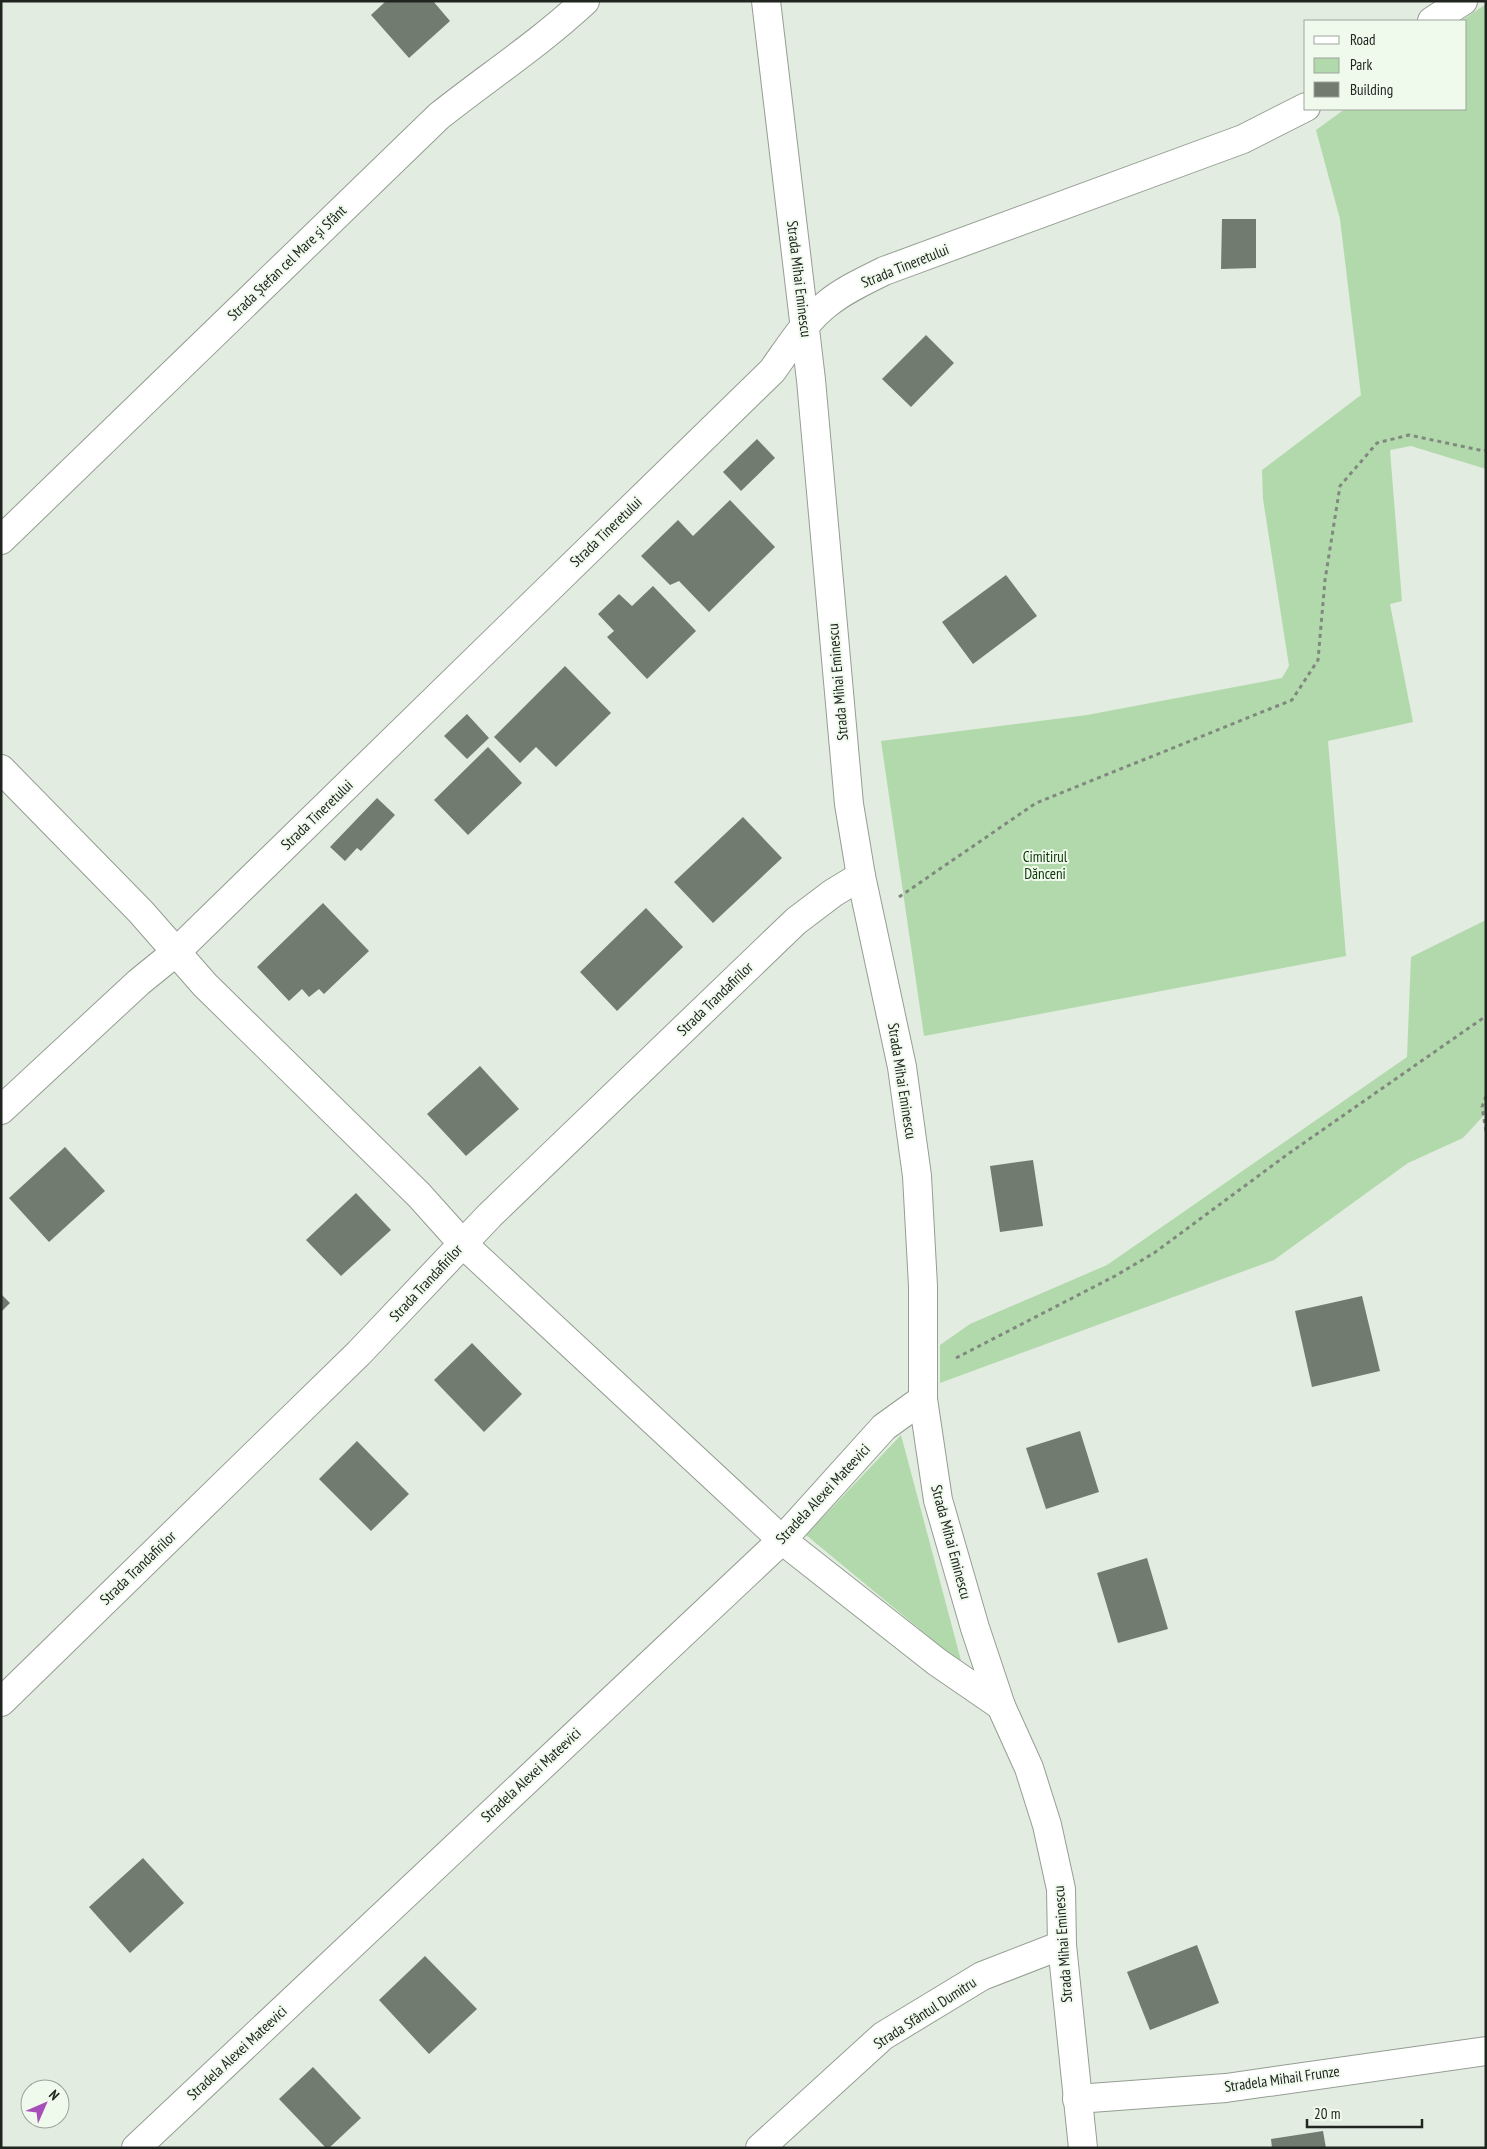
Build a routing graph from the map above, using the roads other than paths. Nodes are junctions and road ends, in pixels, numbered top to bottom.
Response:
1 (585, 1) edge
2 (766, 1) edge
3 (1463, 1) edge
4 (1434, 20) edge
5 (1304, 108) edge
6 (805, 327) junction
7 (1, 540) edge
8 (1, 769) edge
9 (861, 876) junction
10 (176, 952) junction
11 (1, 1110) edge
12 (463, 1244) junction
13 (923, 1388) junction
14 (782, 1540) junction
15 (1, 1702) edge
16 (1001, 1706) junction
17 (1062, 1945) junction
18 (1486, 2051) edge
19 (1077, 2099) junction
20 (136, 2148) edge
21 (760, 2148) edge
22 (1083, 2148) edge

1 - 7 street, Strada Ștefan cel Mare și Sfânt
2 - 6 street, Strada Mihai Eminescu
3 - 4 street
5 - 6 street, Strada Tineretului
6 - 9 street, Strada Mihai Eminescu
6 - 10 street, Strada Tineretului
8 - 10 street
9 - 12 street, Strada Trandafirilor
9 - 13 street, Strada Mihai Eminescu
10 - 11 street, Strada Tineretului
10 - 12 street
12 - 14 street
12 - 15 street, Strada Trandafirilor
13 - 14 street, Stradela Alexei Mateevici
13 - 16 street, Strada Mihai Eminescu
14 - 16 street
14 - 20 street, Stradela Alexei Mateevici
16 - 17 street, Strada Mihai Eminescu
17 - 19 street, Strada Mihai Eminescu
17 - 21 street, Strada Sfântul Dumitru
18 - 19 street, Stradela Mihail Frunze
19 - 22 street, Strada Mihai Eminescu

